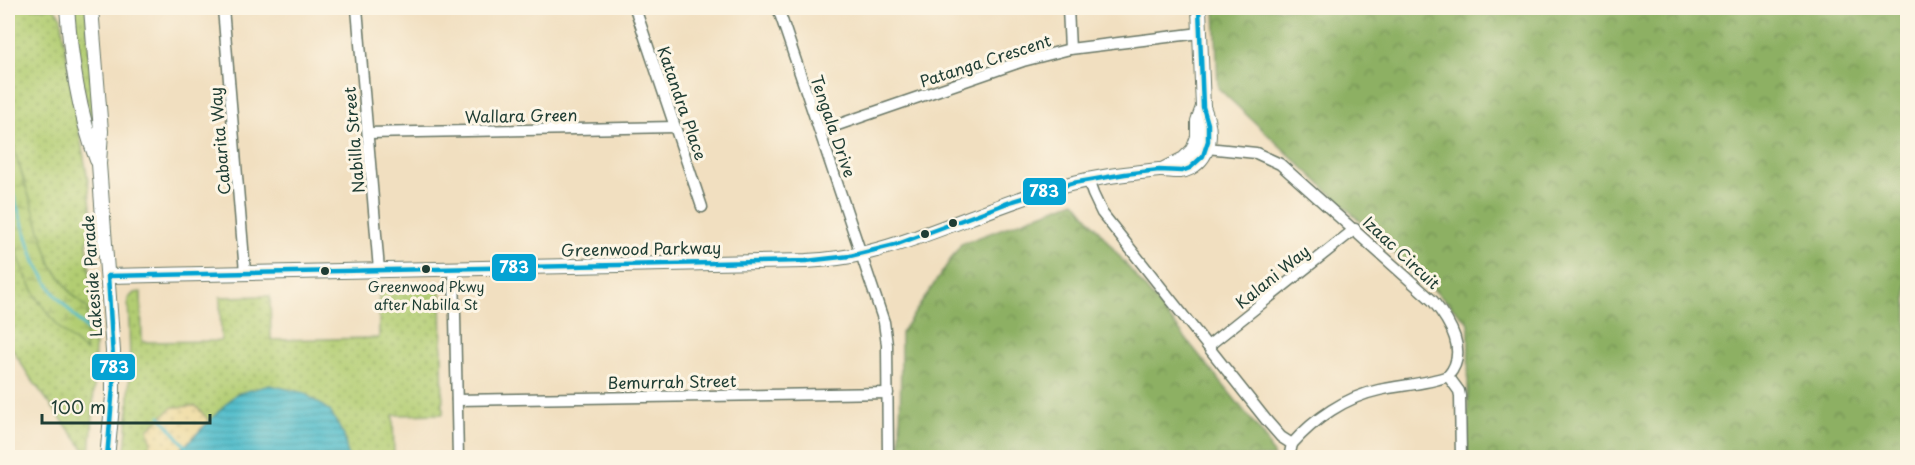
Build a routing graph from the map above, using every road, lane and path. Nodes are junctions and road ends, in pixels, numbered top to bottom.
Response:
1 (67, 8) edge
2 (91, 8) edge
3 (224, 8) edge
4 (357, 8) edge
5 (635, 8) edge
6 (1068, 8) edge
7 (1199, 8) edge
8 (783, 9) edge
9 (1200, 33) junction
10 (1070, 49) junction
11 (1203, 107) junction
12 (675, 127) junction
13 (820, 131) junction
14 (368, 133) junction
15 (1207, 148) junction
16 (99, 164) junction
17 (1162, 170) junction
18 (1088, 180) junction
19 (702, 207) dead end
20 (1355, 229) junction
21 (862, 254) junction
22 (454, 268) junction
23 (379, 270) junction
24 (245, 272) junction
25 (108, 276) junction
26 (1208, 346) junction
27 (1449, 376) junction
28 (888, 393) junction
29 (457, 400) junction
30 (1292, 444) junction
31 (107, 458) edge
32 (459, 458) edge
33 (888, 458) edge
34 (1289, 458) edge
35 (1461, 458) edge

1 - 16 street, Lakeside Parade
2 - 16 street, Lakeside Parade
3 - 24 street, Cabarita Way
4 - 14 street, Nabilla Street
5 - 12 street, Katandra Place
6 - 10 street
7 - 9 street, Greenwood Parkway
8 - 13 street, Tengala Drive
9 - 10 street, Patanga Crescent
9 - 11 street, Greenwood Parkway
10 - 13 street, Patanga Crescent
11 - 15 street, Greenwood Parkway
11 - 17 street, Greenwood Parkway
12 - 14 street, Wallara Green
12 - 19 street, Katandra Place
13 - 21 street, Tengala Drive
14 - 23 street, Nabilla Street
15 - 17 street, Greenwood Parkway
15 - 20 street, Izaac Circuit
16 - 25 street, Lakeside Parade
17 - 18 street, Greenwood Parkway
18 - 21 street, Greenwood Parkway
18 - 26 street
20 - 26 street, Kalani Way
20 - 27 street, Izaac Circuit
21 - 22 street, Greenwood Parkway
21 - 28 street, Tengala Drive
22 - 23 street, Greenwood Parkway
22 - 29 street
23 - 24 street, Greenwood Parkway
24 - 25 street, Greenwood Parkway
25 - 31 street, Lakeside Parade
26 - 30 street
27 - 30 street
27 - 35 street
28 - 29 street, Bemurrah Street
28 - 33 street, Tengala Drive
29 - 32 street
30 - 34 street

